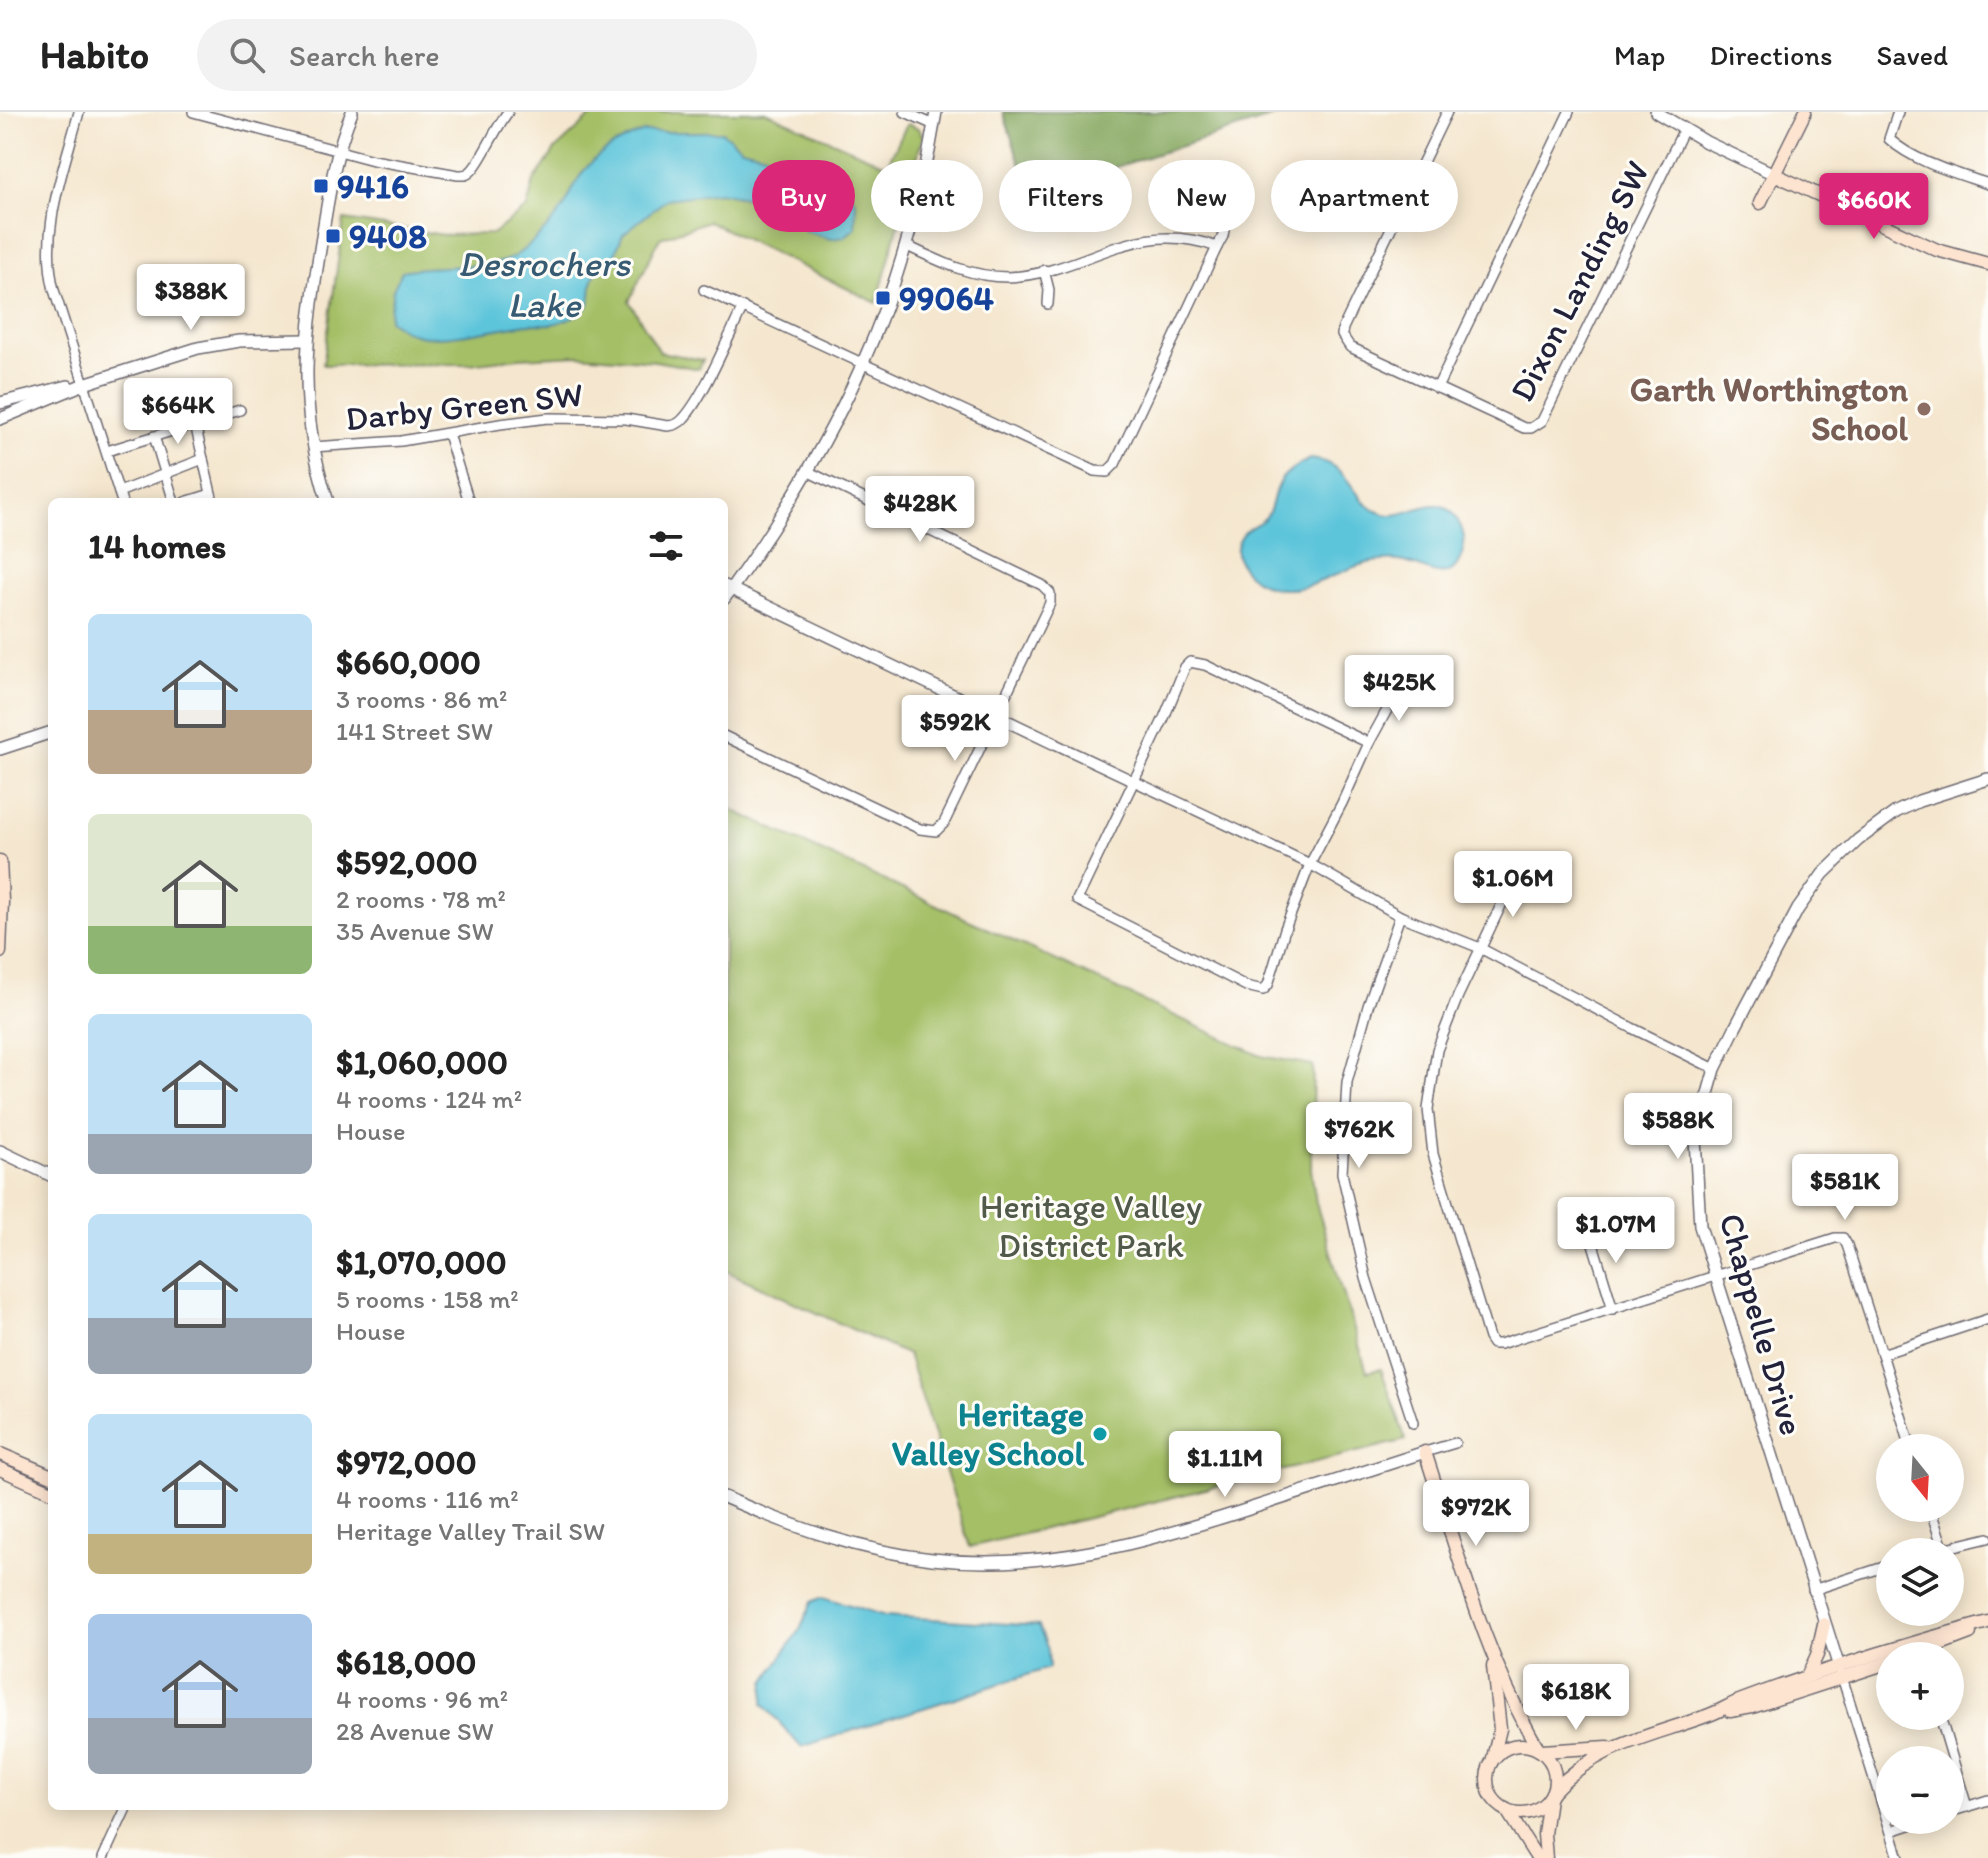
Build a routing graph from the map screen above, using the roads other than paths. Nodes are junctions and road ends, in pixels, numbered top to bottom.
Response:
1 (79, 112) edge
2 (193, 112) edge
3 (352, 112) edge
4 (508, 112) edge
5 (905, 112) edge
6 (936, 112) edge
7 (1447, 112) edge
8 (1569, 112) edge
9 (1656, 112) edge
10 (1805, 112) edge
11 (1898, 112) edge
12 (206, 114) edge
13 (934, 125) junction
14 (1684, 129) junction
15 (339, 149) junction
16 (1774, 174) junction
17 (1988, 184) edge
18 (1760, 203) dead end
19 (1224, 232) edge
20 (907, 246) junction
21 (1217, 247) junction
22 (1988, 264) edge
23 (1044, 270) junction
24 (704, 290) dead end
25 (1048, 304) dead end
26 (743, 307) junction
27 (307, 340) junction
28 (863, 363) junction
29 (84, 384) junction
30 (1437, 388) junction
31 (0, 403) edge
32 (240, 410) dead end
33 (0, 419) edge
34 (195, 424) junction
35 (448, 434) junction
36 (154, 436) junction
37 (313, 447) junction
38 (107, 451) junction
39 (203, 459) junction
40 (809, 472) junction
41 (166, 474) junction
42 (121, 497) edge
43 (173, 498) edge
44 (212, 498) edge
45 (327, 498) edge
46 (468, 498) edge
47 (728, 588) edge
48 (728, 592) edge
49 (1400, 686) dead end
50 (996, 716) junction
51 (48, 733) edge
52 (728, 738) edge
53 (1053, 743) joint
54 (1369, 743) junction
55 (0, 749) edge
56 (1988, 779) edge
57 (1132, 782) junction
58 (0, 861) edge
59 (1310, 864) junction
60 (1515, 876) dead end
61 (1400, 916) junction
62 (1480, 948) junction
63 (0, 952) edge
64 (1715, 1069) junction
65 (0, 1151) edge
66 (48, 1174) edge
67 (1589, 1231) dead end
68 (1715, 1277) junction
69 (1613, 1309) junction
70 (1988, 1319) edge
71 (1882, 1354) junction
72 (1413, 1423) dead end
73 (1907, 1434) edge
74 (1455, 1443) dead end
75 (1425, 1452) junction
76 (0, 1454) edge
77 (0, 1469) edge
78 (48, 1474) edge
79 (48, 1490) edge
80 (728, 1499) edge
81 (1988, 1538) edge
82 (1964, 1543) edge
83 (1876, 1570) edge
84 (1813, 1590) junction
85 (1824, 1624) junction
86 (1988, 1624) edge
87 (1944, 1642) edge
88 (1492, 1655) junction
89 (1876, 1665) edge
90 (1841, 1673) junction
91 (1807, 1677) junction
92 (1711, 1714) junction
93 (1944, 1730) edge
94 (1615, 1746) junction
95 (1540, 1750) junction
96 (1492, 1760) junction
97 (1876, 1784) edge
98 (1551, 1796) junction
99 (1988, 1800) edge
100 (1967, 1807) junction
101 (1964, 1808) edge
102 (1506, 1809) junction
103 (125, 1810) edge
104 (1892, 1834) edge
105 (103, 1858) edge
106 (1537, 1858) edge
107 (1546, 1858) edge
108 (1899, 1858) edge

1 - 29 street
2 - 12 street
3 - 15 street
4 - 15 street
5 - 13 street
6 - 13 street
7 - 30 street, Dixon Landing SW
8 - 30 street
9 - 14 street
10 - 16 main road
11 - 17 street
12 - 15 street
13 - 20 street
14 - 16 street
14 - 30 street, Dixon Landing SW
15 - 27 street
16 - 18 main road
16 - 22 main road
19 - 21 street
20 - 23 street
20 - 28 street
21 - 23 street
21 - 28 street
23 - 25 street
24 - 26 street
26 - 28 street
26 - 35 street, Darby Green SW
27 - 29 street
27 - 37 street
28 - 40 street
29 - 31 street
29 - 33 street
29 - 38 street
32 - 34 street
34 - 36 street
34 - 39 street
35 - 37 street, Darby Green SW
35 - 46 street
36 - 38 street
36 - 41 street
37 - 45 street
38 - 42 street
39 - 41 street
39 - 44 street
40 - 47 street
40 - 50 street
41 - 42 street
41 - 43 street
48 - 50 street
49 - 54 street
50 - 52 street
50 - 53 street
51 - 55 street
53 - 57 street
54 - 57 street
54 - 59 street
56 - 64 street, Chappelle Drive
57 - 59 street
57 - 59 street
58 - 63 main road
59 - 61 street
60 - 62 street
61 - 62 street
61 - 72 street
62 - 64 street
62 - 69 street
64 - 68 street, Chappelle Drive
65 - 66 street
67 - 69 street
68 - 69 street
68 - 71 street
68 - 84 street, Chappelle Drive
70 - 71 street
71 - 73 street
74 - 75 street
75 - 80 street
75 - 88 main road
76 - 78 main road
77 - 79 main road
81 - 82 street
83 - 84 street
84 - 85 street, Chappelle Drive
85 - 90 street, Chappelle Drive
85 - 91 main road
86 - 87 main road
86 - 90 main road
88 - 95 main road
88 - 96 main road
89 - 90 main road
90 - 91 main road
90 - 92 main road
90 - 97 street
91 - 92 main road
92 - 94 main road
93 - 100 street
94 - 95 main road
94 - 98 main road
95 - 96 main road
95 - 98 main road
96 - 102 main road
98 - 102 main road
98 - 107 main road
99 - 100 street
100 - 101 street
102 - 106 main road
103 - 105 street
104 - 108 street

